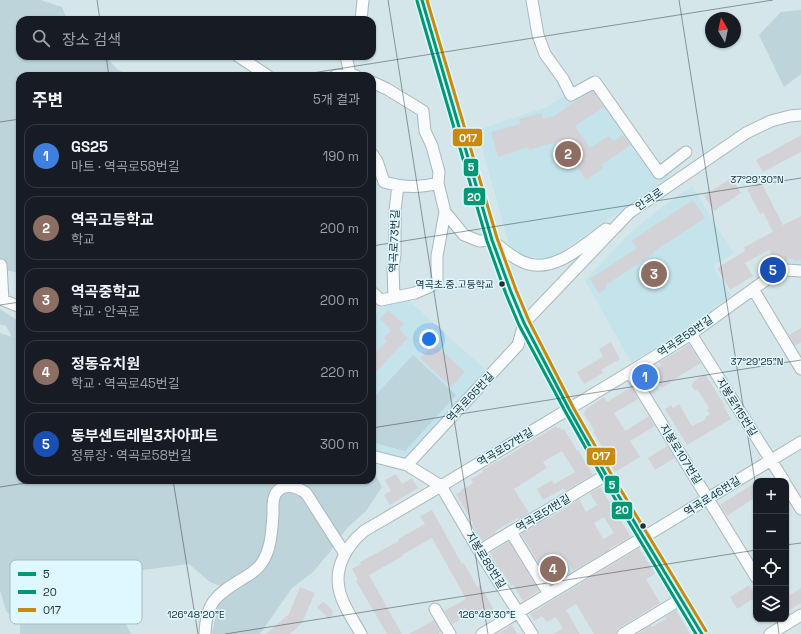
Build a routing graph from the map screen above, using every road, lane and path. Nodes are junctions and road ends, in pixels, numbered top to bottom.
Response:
1 (363, 0) edge
2 (422, 0) edge
3 (532, 0) edge
4 (361, 16) edge
5 (244, 60) edge
6 (347, 60) edge
7 (262, 72) edge
8 (352, 72) edge
9 (376, 84) edge
10 (801, 115) edge
11 (686, 152) dead end
12 (376, 160) edge
13 (660, 173) junction
14 (438, 183) junction
15 (398, 186) junction
16 (668, 186) junction
17 (445, 212) junction
18 (629, 212) junction
19 (492, 240) junction
20 (1, 265) dead end
21 (801, 270) edge
22 (753, 289) junction
23 (376, 296) edge
24 (394, 297) junction
25 (16, 306) edge
26 (524, 323) junction
27 (691, 334) junction
28 (801, 369) edge
29 (630, 372) junction
30 (569, 409) junction
31 (801, 442) edge
32 (376, 457) edge
33 (770, 460) junction
34 (407, 465) junction
35 (606, 475) junction
36 (782, 478) edge
37 (441, 486) junction
38 (789, 490) edge
39 (708, 499) junction
40 (801, 509) edge
41 (511, 532) junction
42 (644, 537) junction
43 (479, 551) junction
44 (345, 554) junction
45 (753, 572) edge
46 (549, 594) junction
47 (681, 599) junction
48 (435, 609) dead end
49 (519, 613) junction
50 (801, 615) edge
51 (789, 620) edge
52 (783, 622) edge
53 (205, 634) edge
54 (361, 634) edge
55 (450, 634) edge
56 (482, 634) edge
57 (532, 634) edge
58 (623, 634) edge
59 (702, 634) edge
60 (770, 634) edge

1 - 4 street
2 - 19 street
3 - 13 street
5 - 7 street
6 - 8 street
9 - 14 street
10 - 16 street, 안곡로
11 - 13 street
12 - 15 street
13 - 16 street
14 - 15 street
14 - 17 street
15 - 24 street, 역곡로73번길
16 - 18 street, 안곡로
17 - 19 street
17 - 24 street
18 - 19 street
18 - 26 street, 안곡로
19 - 26 street
20 - 25 street
21 - 22 street, 역곡로58번길
22 - 27 street, 역곡로58번길
22 - 28 street
23 - 24 street
26 - 30 street
26 - 34 street, 역곡로65번길
27 - 29 street, 역곡로58번길
27 - 33 street, 지봉로115번길
29 - 30 street, 역곡로58번길
29 - 39 street, 지봉로107번길
30 - 35 street
30 - 37 street, 역곡로57번길
31 - 33 street, 역곡로46번길
32 - 34 street
33 - 36 street, 지봉로115번길
33 - 39 street, 역곡로46번길
34 - 37 street
35 - 41 street, 역곡로51번길
35 - 42 street
37 - 43 street, 지봉로89번길
37 - 44 street, 역곡로57번길
38 - 40 street
39 - 42 street, 역곡로46번길
39 - 45 street, 지봉로107번길
41 - 43 street, 역곡로51번길
41 - 46 street
42 - 46 street, 역곡로46번길
42 - 47 street
43 - 49 street, 지봉로89번길
44 - 53 street
44 - 54 street, 역곡로57번길
46 - 49 street, 역곡로46번길
47 - 58 street
47 - 59 street
48 - 55 street
49 - 56 street, 역곡로46번길
49 - 57 street, 지봉로89번길
50 - 51 street
52 - 60 street

